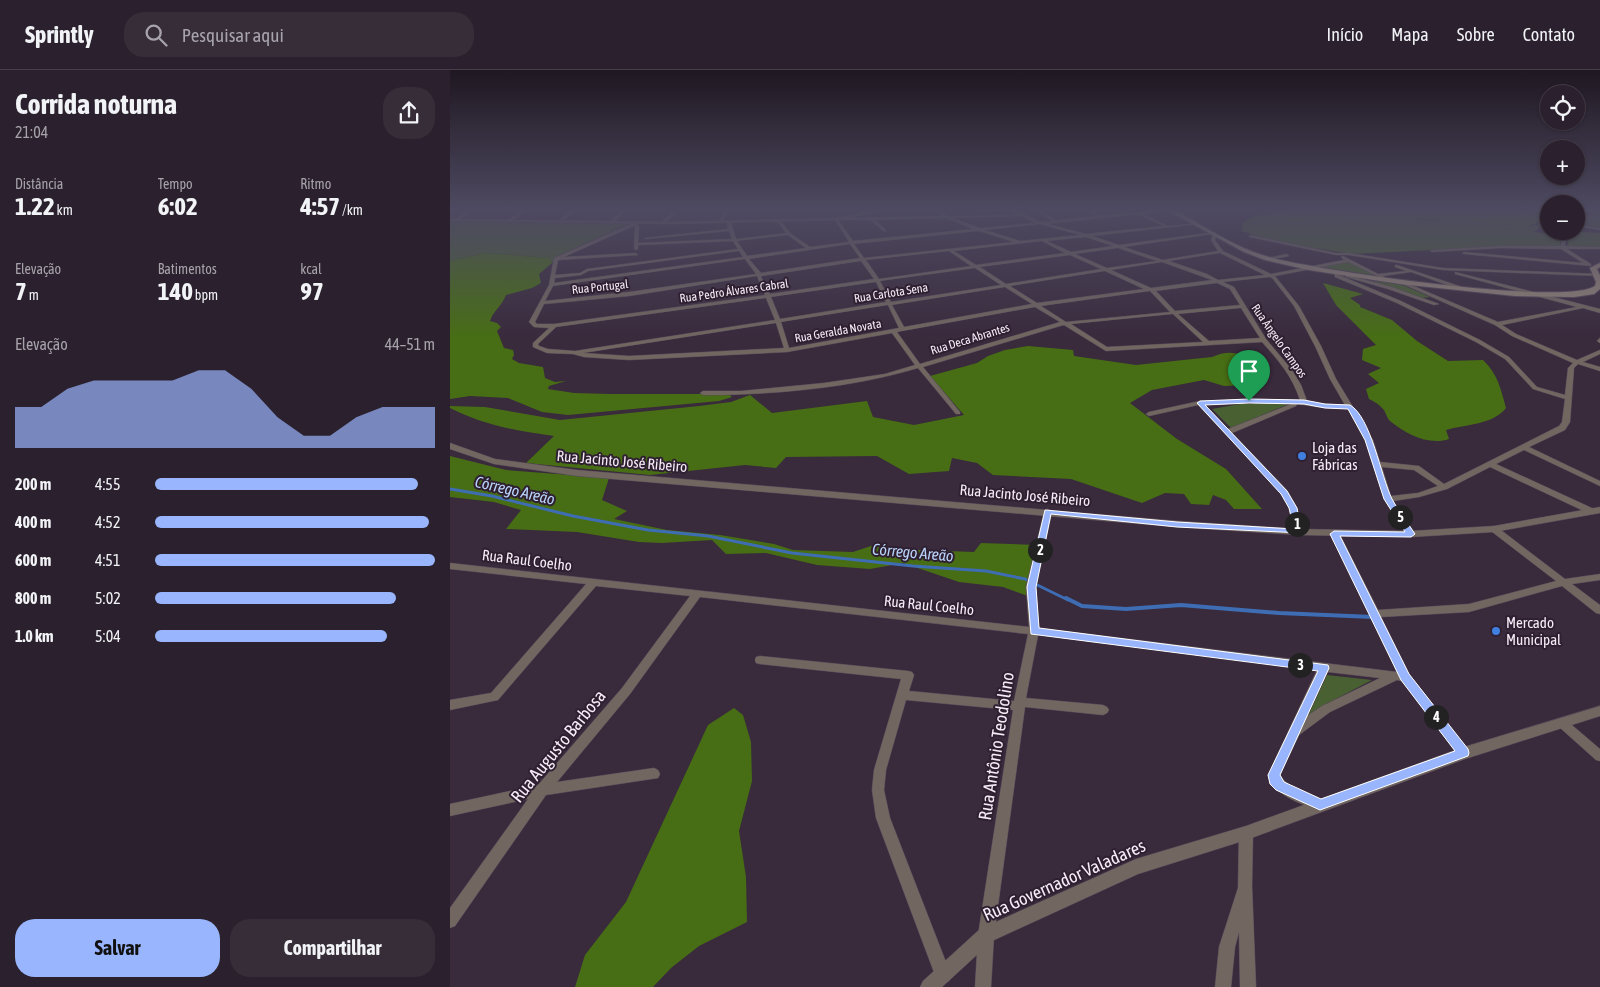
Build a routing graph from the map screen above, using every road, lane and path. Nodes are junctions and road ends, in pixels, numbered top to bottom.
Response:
1 (569, 253) edge
2 (719, 253) edge
3 (742, 253) edge
4 (780, 253) edge
5 (858, 253) edge
6 (934, 253) edge
7 (954, 253) edge
8 (1071, 253) joint
9 (1136, 253) edge
10 (1213, 253) joint
11 (1223, 253) edge
12 (1253, 253) edge
13 (1330, 253) edge
14 (1466, 253) edge
15 (1478, 253) edge
16 (1571, 253) edge
17 (636, 254) joint
18 (1336, 254) junction
19 (1287, 255) dead end
20 (1481, 255) junction
21 (746, 257) junction
22 (1370, 258) junction
23 (556, 259) junction
24 (864, 260) junction
25 (1267, 260) junction
26 (1349, 260) junction
27 (1162, 261) junction
28 (636, 264) junction
29 (975, 266) junction
30 (1309, 268) junction
31 (1443, 269) junction
32 (1105, 270) junction
33 (1595, 270) edge
34 (1257, 271) junction
35 (1332, 272) junction
36 (1414, 272) junction
37 (760, 275) junction
38 (1269, 276) junction
39 (552, 277) junction
40 (1382, 277) junction
41 (877, 280) junction
42 (1218, 281) junction
43 (1400, 282) junction
44 (551, 285) junction
45 (1004, 285) junction
46 (1152, 289) junction
47 (1462, 289) junction
48 (1536, 295) junction
49 (770, 296) junction
50 (1436, 298) junction
51 (1424, 300) junction
52 (541, 303) junction
53 (890, 304) junction
54 (1036, 304) junction
55 (1600, 305) edge
56 (1243, 306) junction
57 (1588, 307) junction
58 (1600, 311) edge
59 (1173, 312) junction
60 (779, 320) junction
61 (1065, 323) junction
62 (1497, 324) junction
63 (554, 326) junction
64 (902, 328) junction
65 (894, 331) junction
66 (1514, 335) junction
67 (1264, 340) junction
68 (1207, 342) junction
69 (787, 350) junction
70 (573, 352) junction
71 (1600, 352) edge
72 (1577, 362) junction
73 (919, 366) junction
74 (1600, 369) edge
75 (703, 393) dead end
76 (1568, 398) junction
77 (1200, 403) junction
78 (1301, 403) junction
79 (1350, 407) junction
80 (958, 413) dead end
81 (1149, 414) dead end
82 (1227, 432) junction
83 (450, 446) edge
84 (1523, 447) junction
85 (1377, 464) junction
86 (1488, 464) junction
87 (1600, 484) edge
88 (1444, 488) junction
89 (1388, 499) junction
90 (1596, 510) edge
91 (1048, 512) junction
92 (1494, 529) junction
93 (1299, 532) junction
94 (1334, 534) junction
95 (1411, 534) junction
96 (450, 566) edge
97 (1600, 572) edge
98 (1588, 577) junction
99 (1600, 577) edge
100 (1564, 582) junction
101 (594, 583) junction
102 (696, 595) junction
103 (1600, 610) edge
104 (1374, 614) junction
105 (1034, 631) junction
106 (760, 660) dead end
107 (1324, 668) junction
108 (1399, 677) junction
109 (903, 695) junction
110 (1020, 704) junction
111 (450, 706) edge
112 (1103, 710) dead end
113 (1600, 711) edge
114 (1562, 723) junction
115 (1293, 733) junction
116 (1464, 753) junction
117 (1600, 756) edge
118 (654, 774) dead end
119 (542, 790) junction
120 (1320, 805) junction
121 (450, 810) edge
122 (1246, 833) junction
123 (1245, 886) junction
124 (450, 921) edge
125 (986, 935) junction
126 (943, 975) junction
127 (929, 987) edge
128 (984, 987) edge
129 (1223, 987) edge
130 (1248, 987) edge

1 - 23 street
2 - 28 street
3 - 21 street
4 - 21 street
5 - 24 street
6 - 24 street, Rua Portugal
7 - 29 street
8 - 29 street, Rua Pedro Álvares Cabral
8 - 32 street
9 - 27 street, Rua Ângelo Campos
10 - 27 street, Rua Carlota Sena
10 - 34 street
11 - 34 street
12 - 25 main road
13 - 18 street
14 - 20 street
15 - 20 street
16 - 33 street
17 - 23 street
17 - 28 street
18 - 22 street
18 - 26 street
19 - 25 street
20 - 33 street
21 - 37 street
21 - 44 street
22 - 31 street
22 - 36 street
23 - 39 street
24 - 37 street, Rua Portugal
24 - 41 street
25 - 30 main road
26 - 30 street, Rua Geralda Novata
26 - 40 street
27 - 32 street, Rua Carlota Sena
27 - 42 street, Rua Ângelo Campos
28 - 39 street
29 - 41 street, Rua Pedro Álvares Cabral
29 - 45 street
30 - 35 main road
30 - 38 street, Rua Geralda Novata
31 - 33 street
31 - 48 street
32 - 45 street, Rua Carlota Sena
32 - 46 street
33 - 48 main road
34 - 38 street
35 - 40 main road
35 - 51 street
35 - 76 street
36 - 40 street
36 - 47 street
37 - 49 street
37 - 52 street, Rua Portugal
38 - 42 street, Rua Geralda Novata
38 - 79 street
39 - 44 street
40 - 43 main road
41 - 49 street, Rua Pedro Álvares Cabral
41 - 53 street
42 - 46 street, Rua Geralda Novata
42 - 56 street, Rua Ângelo Campos
43 - 47 main road
43 - 50 street
44 - 52 street
45 - 53 street, Rua Carlota Sena
45 - 54 street
46 - 54 street, Rua Geralda Novata
46 - 59 street
47 - 48 main road
48 - 57 street
49 - 60 street
49 - 63 street, Rua Pedro Álvares Cabral
50 - 51 street
50 - 62 street
51 - 66 street
52 - 63 street
53 - 60 street, Rua Carlota Sena
53 - 64 street
54 - 61 street
54 - 64 street, Rua Geralda Novata
55 - 57 street
56 - 59 street, Rua Deca Abrantes
56 - 67 street, Rua Ângelo Campos
57 - 58 street
57 - 62 street
59 - 61 street, Rua Deca Abrantes
59 - 68 street
60 - 69 street
60 - 70 street, Rua Carlota Sena
61 - 68 street
61 - 73 street, Rua Deca Abrantes
62 - 66 street
63 - 70 street, Rua Geralda Novata
64 - 65 street, Rua Geralda Novata
65 - 69 street, Rua Geralda Novata
65 - 73 street
66 - 72 street
67 - 68 street
67 - 78 street, Rua Ângelo Campos
69 - 70 street, Rua Geralda Novata
71 - 72 street
72 - 74 street
72 - 76 street
73 - 75 street, Rua Deca Abrantes
73 - 80 street
76 - 84 street
77 - 78 street
77 - 81 street
77 - 82 street
78 - 79 street
78 - 82 street
79 - 85 street
82 - 93 street
83 - 91 street, Rua Jacinto José Ribeiro
84 - 86 street
84 - 87 street
85 - 88 street
85 - 89 street
86 - 88 street
86 - 90 street
88 - 89 street
89 - 95 street
90 - 92 street, Rua Jacinto José Ribeiro
91 - 93 street, Rua Jacinto José Ribeiro
91 - 105 street, Rua Antônio Teodolino
92 - 95 street, Rua Jacinto José Ribeiro
92 - 100 street
93 - 94 street, Rua Jacinto José Ribeiro
94 - 95 street, Rua Jacinto José Ribeiro
94 - 104 street
96 - 101 street, Rua Raul Coelho
97 - 98 street
98 - 99 street
98 - 100 street
100 - 103 street
100 - 104 street
101 - 102 street, Rua Raul Coelho
101 - 111 street
102 - 105 street, Rua Raul Coelho
102 - 119 street, Rua Augusto Barbosa
104 - 108 street
105 - 107 street, Rua Raul Coelho
105 - 110 street, Rua Antônio Teodolino
106 - 109 street
107 - 108 street, Rua Raul Coelho
107 - 115 street
108 - 115 street
108 - 116 street
109 - 110 street
109 - 126 street
110 - 112 street
110 - 125 street, Rua Antônio Teodolino
113 - 114 street, Rua Governador Valadares
114 - 116 street, Rua Governador Valadares
114 - 117 street
115 - 120 street
116 - 120 street, Rua Governador Valadares
118 - 119 street
119 - 121 street
119 - 124 street, Rua Augusto Barbosa
120 - 122 street, Rua Governador Valadares
122 - 123 street
122 - 125 street, Rua Governador Valadares
123 - 129 street
123 - 130 street
125 - 126 street, Rua Governador Valadares
125 - 128 street, Rua Antônio Teodolino
126 - 127 street, Rua Governador Valadares

